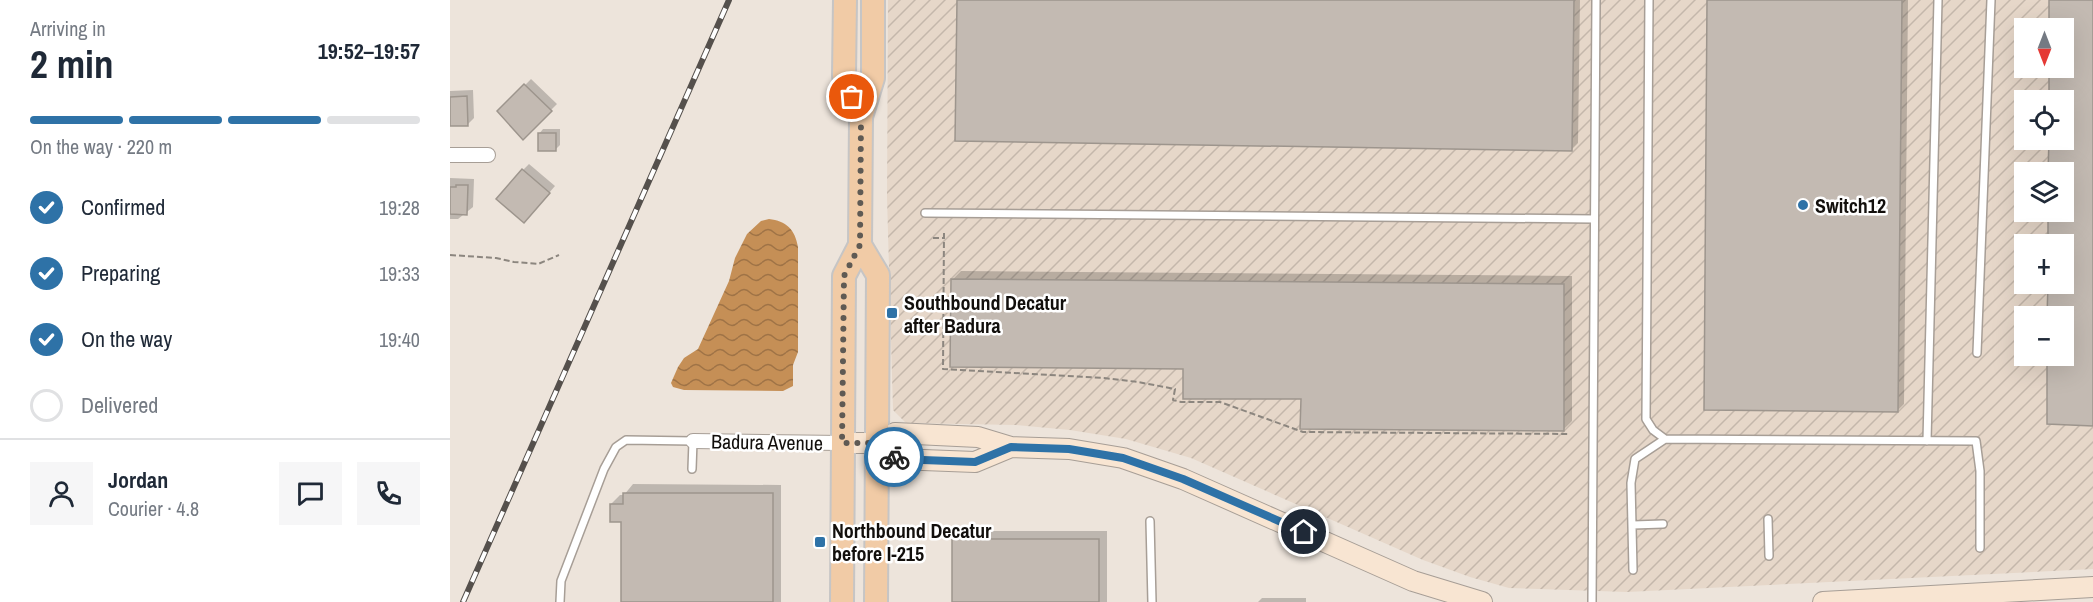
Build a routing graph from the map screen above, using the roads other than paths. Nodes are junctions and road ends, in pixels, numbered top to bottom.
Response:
1 (845, 0) edge
2 (873, 0) edge
3 (1596, 0) edge
4 (1649, 0) edge
5 (1938, 0) edge
6 (1991, 0) edge
7 (861, 117) junction
8 (450, 155) edge
9 (488, 155) dead end
10 (925, 213) dead end
11 (1594, 219) junction
12 (860, 245) junction
13 (1977, 353) dead end
14 (1665, 439) junction
15 (693, 441) junction
16 (1928, 441) junction
17 (842, 443) junction
18 (877, 443) junction
19 (1011, 447) junction
20 (692, 469) dead end
21 (1768, 519) dead end
22 (1150, 521) dead end
23 (1663, 524) dead end
24 (1633, 525) junction
25 (1980, 548) dead end
26 (1769, 556) dead end
27 (1633, 570) dead end
28 (2093, 587) edge
29 (1981, 597) edge
30 (560, 602) edge
31 (842, 602) edge
32 (876, 602) edge
33 (1152, 602) edge
34 (1482, 602) edge
35 (1592, 602) edge
36 (1823, 602) edge

1 - 7 main road
2 - 7 main road
3 - 11 lane
4 - 14 lane
5 - 16 lane
6 - 13 lane
7 - 12 main road
8 - 9 street
10 - 11 lane
11 - 35 lane
12 - 17 main road
12 - 18 main road
14 - 16 lane
14 - 24 lane
15 - 17 street, Badura Avenue
15 - 20 lane
15 - 30 lane
16 - 25 lane
17 - 18 main road, Badura Avenue
17 - 31 main road
18 - 19 main road, Badura Avenue
18 - 19 main road, Badura Avenue
18 - 32 main road
19 - 34 main road, Badura Avenue
21 - 26 lane
22 - 33 lane
23 - 24 lane
24 - 27 lane
28 - 29 main road
29 - 36 main road

